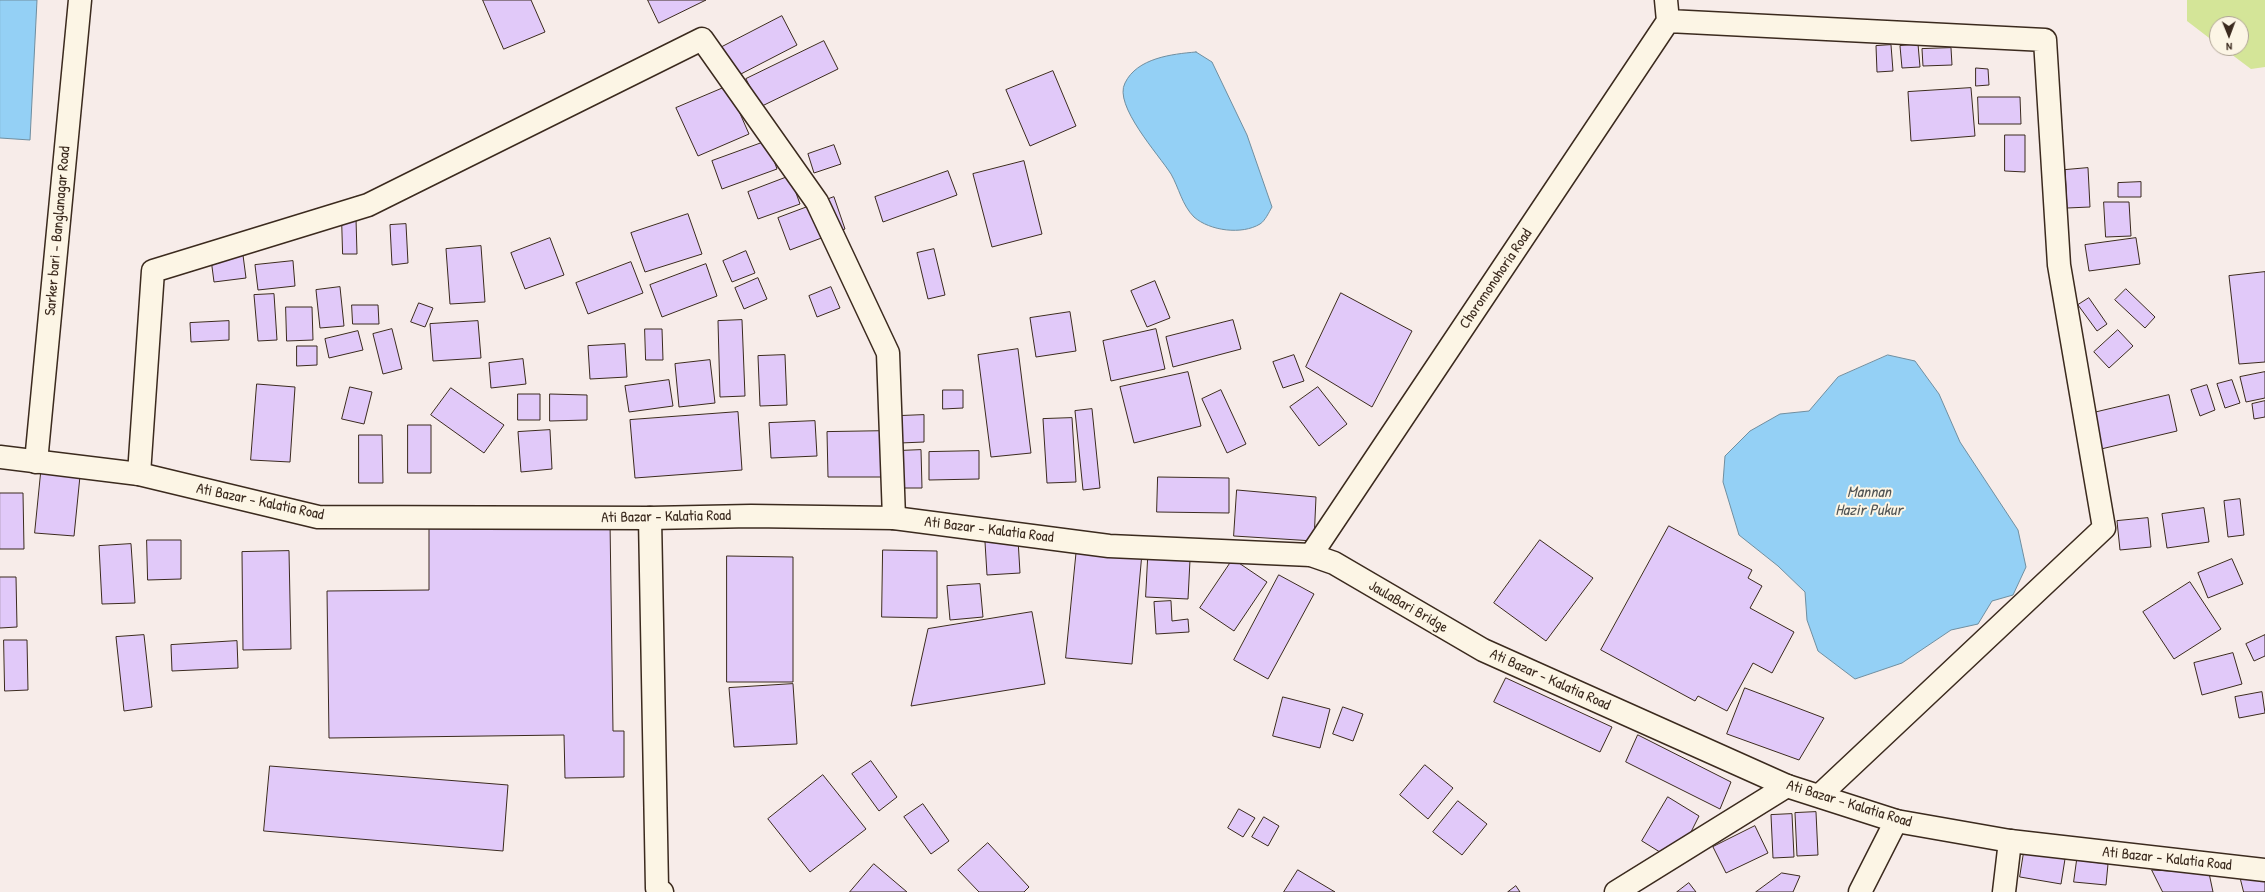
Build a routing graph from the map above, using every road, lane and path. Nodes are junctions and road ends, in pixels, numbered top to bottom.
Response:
1 (80, 0) edge
2 (1666, 0) edge
3 (1668, 21) junction
4 (0, 457) edge
5 (36, 462) junction
6 (139, 474) junction
7 (650, 518) junction
8 (894, 518) junction
9 (1311, 555) junction
10 (1334, 563) joint
11 (1483, 650) joint
12 (1787, 786) junction
13 (1820, 795) junction
14 (1896, 821) junction
15 (2010, 842) junction
16 (2265, 870) edge
17 (657, 891) edge
18 (1616, 892) edge
19 (1860, 892) edge
20 (2004, 892) edge

1 - 5 street, Sarker bari - Banglanagar Road
2 - 3 street
3 - 9 street, Choromonohoria Road
3 - 13 street
4 - 5 street, Ati Bazar - Kalatia Road
5 - 6 street, Ati Bazar - Kalatia Road
6 - 7 street, Ati Bazar - Kalatia Road
6 - 8 street
7 - 8 street, Ati Bazar - Kalatia Road
7 - 17 street
8 - 9 street, Ati Bazar - Kalatia Road
9 - 10 street, Ati Bazar - Kalatia Road
10 - 11 street, JaulaBari Bridge
11 - 12 street, Ati Bazar - Kalatia Road
12 - 13 street, Ati Bazar - Kalatia Road
12 - 18 street
13 - 14 street, Ati Bazar - Kalatia Road
14 - 15 street, Ati Bazar - Kalatia Road
14 - 19 street
15 - 16 street, Ati Bazar - Kalatia Road
15 - 20 street

